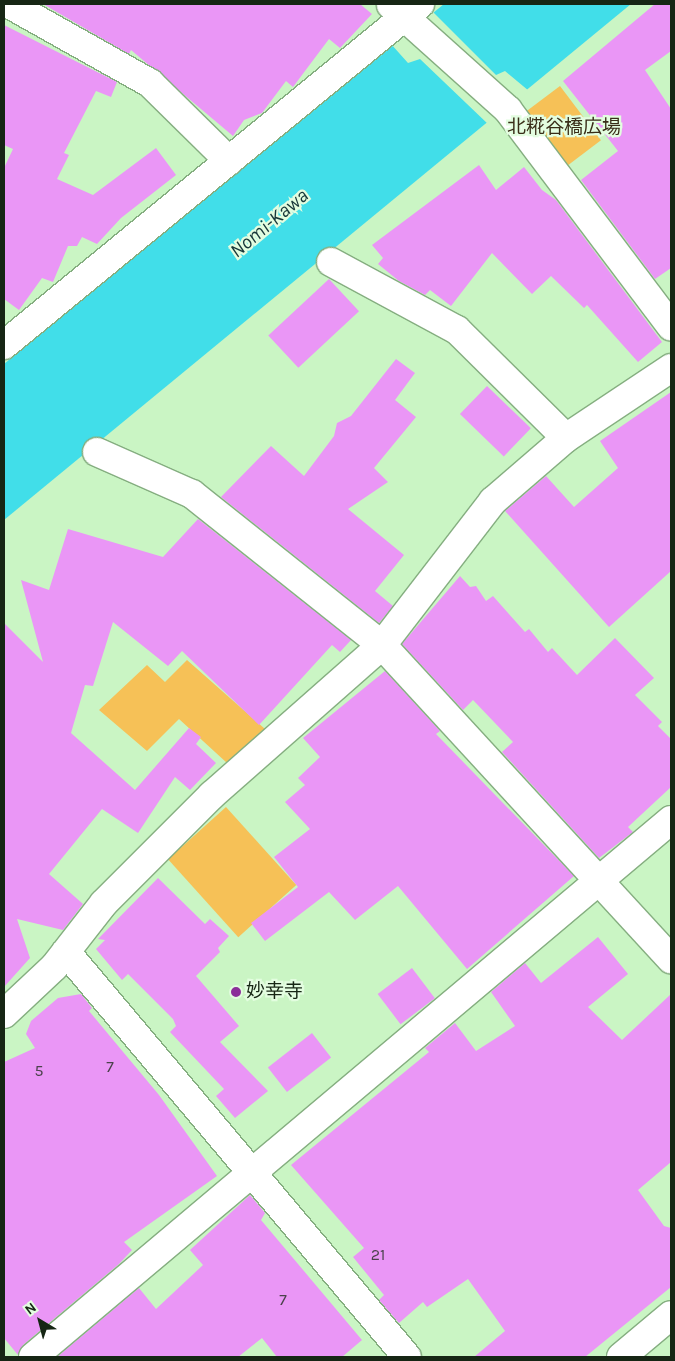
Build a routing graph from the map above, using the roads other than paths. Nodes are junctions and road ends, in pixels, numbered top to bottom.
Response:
1 (9, 4) edge
2 (407, 11) edge
3 (229, 161) junction
4 (330, 262) dead end
5 (671, 326) edge
6 (4, 344) edge
7 (671, 368) edge
8 (566, 438) junction
9 (97, 452) dead end
10 (382, 645) junction
11 (671, 820) edge
12 (601, 882) junction
13 (66, 952) junction
14 (671, 959) edge
15 (4, 1014) edge
16 (253, 1171) junction
17 (671, 1316) edge
18 (33, 1357) edge
19 (407, 1357) edge
20 (621, 1357) edge

1 - 3 street
2 - 3 street
2 - 5 street
3 - 6 street
4 - 8 street
7 - 8 street
8 - 10 street
9 - 10 street
10 - 12 street
10 - 13 street
11 - 12 street
12 - 14 street
12 - 16 street
13 - 15 street
13 - 16 street
16 - 18 street
16 - 19 street
17 - 20 street

